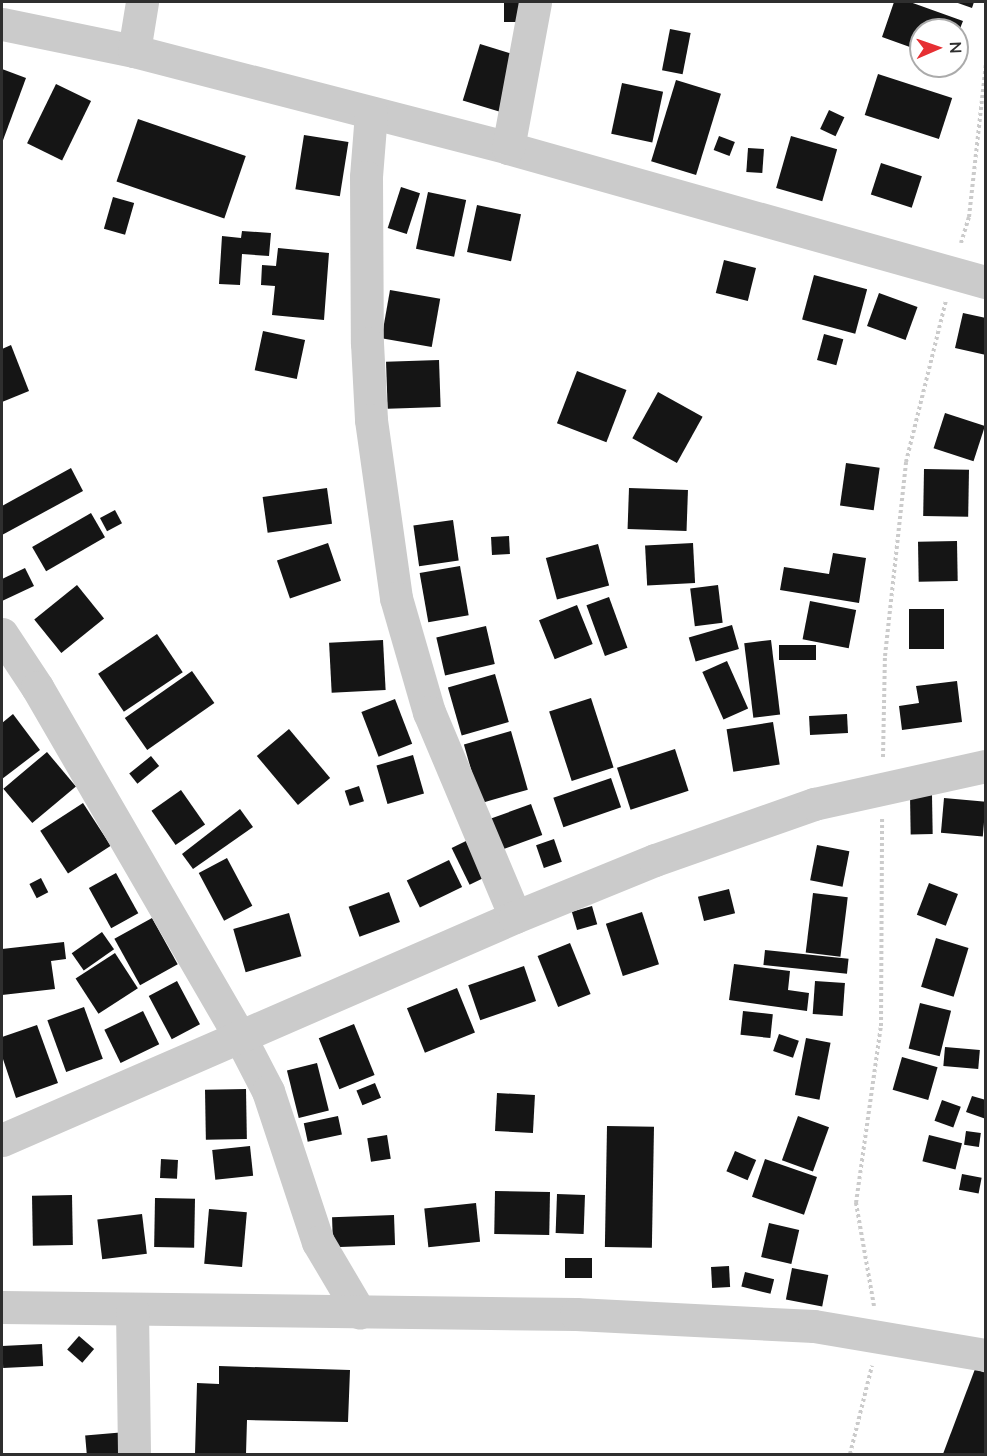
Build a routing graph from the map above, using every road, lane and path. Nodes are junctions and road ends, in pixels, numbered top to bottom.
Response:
1 (141, 2) edge
2 (535, 2) edge
3 (2, 24) edge
4 (134, 51) junction
5 (371, 113) junction
6 (508, 148) junction
7 (986, 282) edge
8 (2, 634) edge
9 (986, 766) edge
10 (515, 917) junction
11 (240, 1037) junction
12 (2, 1140) edge
13 (2, 1307) edge
14 (132, 1309) junction
15 (360, 1313) junction
16 (986, 1355) edge
17 (134, 1455) edge

1 - 4 street
2 - 6 street
3 - 4 street
4 - 5 street
5 - 6 street
5 - 10 street
6 - 7 street
8 - 11 street
9 - 10 street
10 - 11 street
11 - 12 street
11 - 15 street
13 - 14 street
14 - 15 street
14 - 17 street
15 - 16 street

